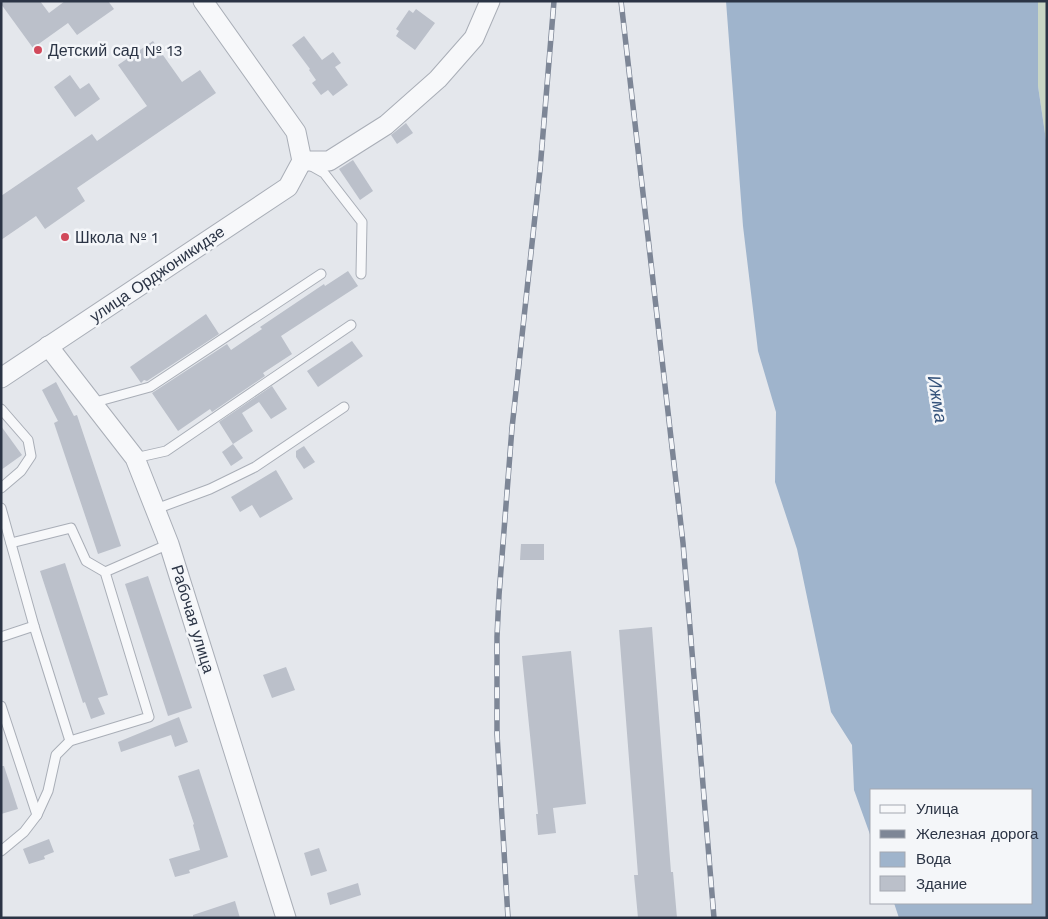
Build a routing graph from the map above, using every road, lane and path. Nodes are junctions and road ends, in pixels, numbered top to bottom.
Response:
1 (203, 1) edge
2 (490, 1) edge
3 (302, 161) junction
4 (321, 274) dead end
5 (361, 274) dead end
6 (351, 325) dead end
7 (48, 346) junction
8 (1, 378) edge
9 (92, 403) junction
10 (344, 406) dead end
11 (1, 409) edge
12 (136, 458) junction
13 (1, 488) edge
14 (1, 508) edge
15 (156, 510) junction
16 (11, 543) junction
17 (169, 544) junction
18 (105, 572) junction
19 (34, 626) junction
20 (1, 637) edge
21 (1, 706) edge
22 (70, 741) junction
23 (37, 815) junction
24 (1, 851) edge
25 (286, 918) edge

1 - 3 street
2 - 3 street
3 - 5 lane
3 - 7 street, улица Орджоникидзе
4 - 9 lane
6 - 12 lane
7 - 8 street, улица Орджоникидзе
7 - 9 street, Рабочая улица
9 - 12 street, Рабочая улица
10 - 15 lane
11 - 13 lane
12 - 15 street, Рабочая улица
14 - 16 lane
15 - 17 street, Рабочая улица
16 - 18 lane
16 - 19 lane
17 - 18 lane
17 - 25 street, Рабочая улица
18 - 22 lane
19 - 20 lane
19 - 22 lane
21 - 23 lane
22 - 23 lane
23 - 24 lane

